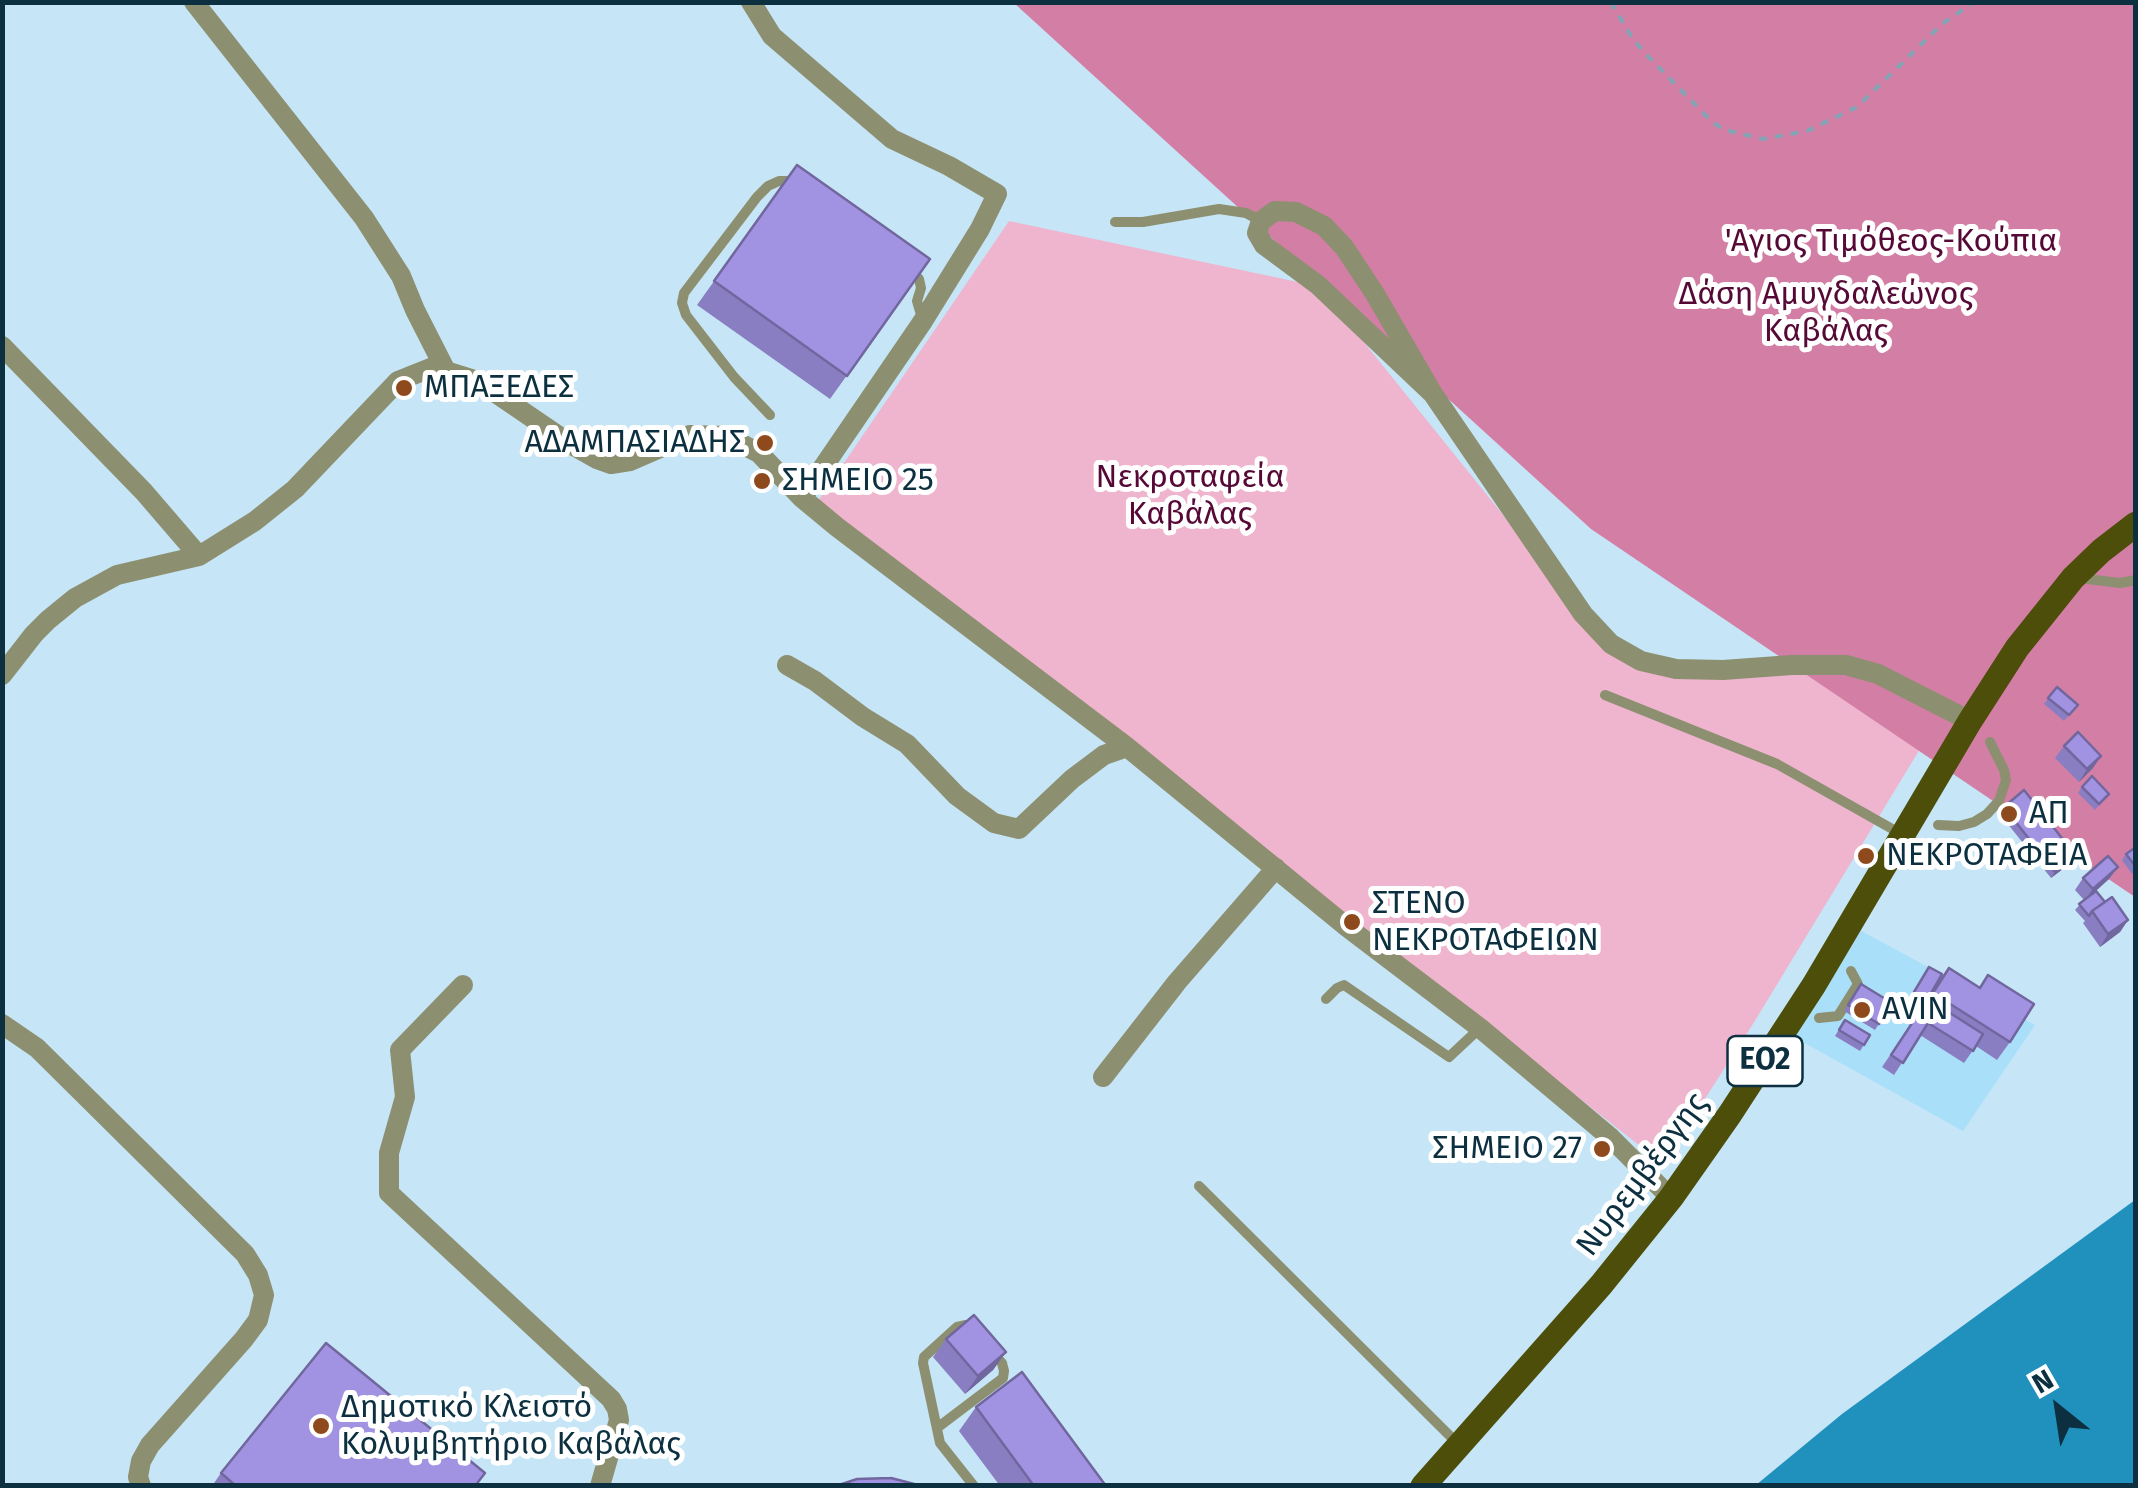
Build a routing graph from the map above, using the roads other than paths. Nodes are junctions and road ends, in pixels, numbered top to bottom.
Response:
1 (194, 2) edge
2 (751, 2) edge
3 (803, 192) edge
4 (1261, 220) junction
5 (1115, 222) dead end
6 (894, 257) edge
7 (923, 320) junction
8 (2, 346) edge
9 (445, 368) junction
10 (1432, 394) junction
11 (770, 415) dead end
12 (802, 498) junction
13 (2136, 524) edge
14 (199, 556) junction
15 (2072, 578) junction
16 (2136, 580) edge
17 (787, 665) dead end
18 (2, 675) edge
19 (1605, 695) dead end
20 (1970, 721) junction
21 (1990, 742) dead end
22 (1127, 747) junction
23 (1938, 826) dead end
24 (1904, 835) junction
25 (1276, 868) junction
26 (1851, 971) dead end
27 (463, 985) dead end
28 (1326, 999) dead end
29 (1819, 1018) dead end
30 (2, 1024) edge
31 (1480, 1028) junction
32 (1103, 1077) dead end
33 (1199, 1186) dead end
34 (1670, 1198) junction
35 (937, 1428) junction
36 (1459, 1445) junction
37 (141, 1486) edge
38 (600, 1486) edge
39 (974, 1486) edge
40 (1422, 1486) edge

1 - 9 street
2 - 7 street
3 - 11 lane
4 - 5 lane
4 - 10 street
4 - 10 street
6 - 7 lane
7 - 12 street
8 - 14 street
9 - 12 street
9 - 14 street
10 - 20 street
12 - 22 street
13 - 15 main road, ΕΟ2
14 - 18 street
15 - 16 lane
15 - 20 main road, ΕΟ2
17 - 22 street
19 - 24 lane
20 - 24 main road, Νυρεμβέργης / ΕΟ2
21 - 23 lane
22 - 25 street
24 - 34 main road, Νυρεμβέργης / ΕΟ2
25 - 31 street
25 - 32 street
26 - 29 lane
27 - 38 street
28 - 31 lane
30 - 37 street
31 - 34 street
33 - 36 lane
34 - 36 main road, Νυρεμβέργης / ΕΟ2
35 - 35 lane
35 - 39 lane
36 - 40 main road, Νυρεμβέργης / ΕΟ2

